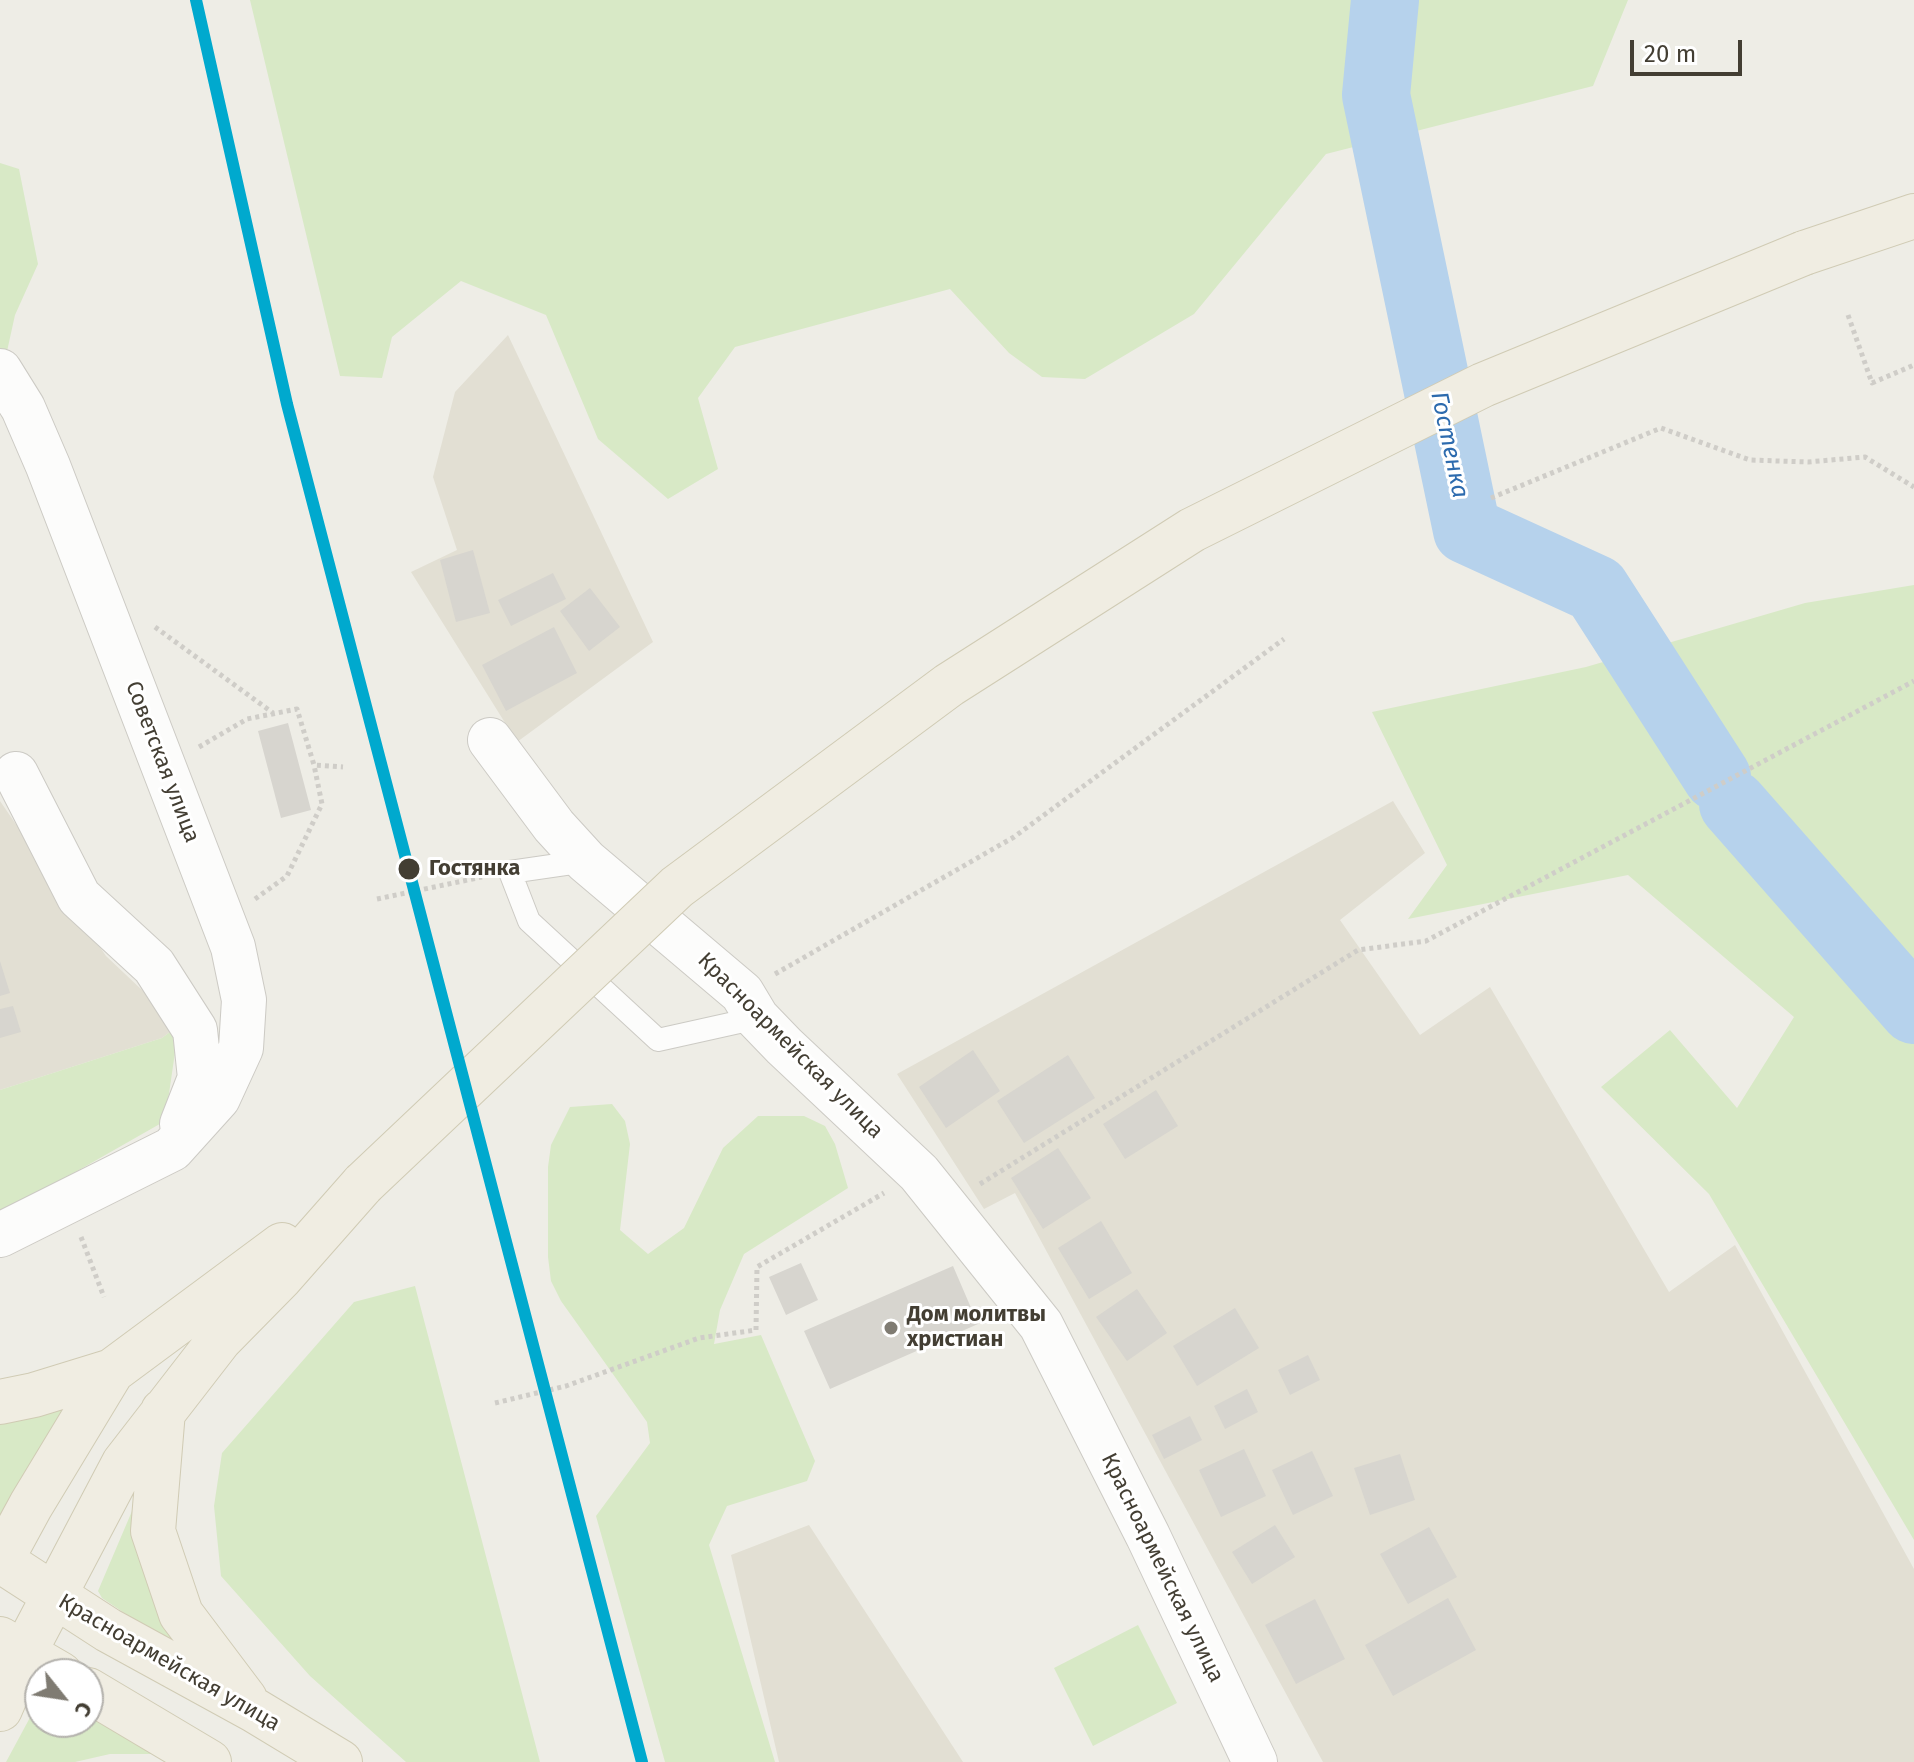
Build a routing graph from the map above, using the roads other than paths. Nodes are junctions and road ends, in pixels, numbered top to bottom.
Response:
1 (1914, 216) edge
2 (0, 371) edge
3 (490, 740) dead end
4 (16, 774) dead end
5 (586, 861) junction
6 (750, 1006) junction
7 (172, 1149) junction
8 (363, 1184) junction
9 (0, 1235) edge
10 (112, 1371) junction
11 (0, 1402) edge
12 (163, 1410) junction
13 (0, 1561) edge
14 (54, 1597) junction
15 (28, 1655) edge
16 (104, 1700) edge
17 (0, 1709) edge
18 (254, 1710) junction
19 (196, 1762) edge
20 (208, 1762) edge
21 (340, 1762) edge
22 (1255, 1762) edge

1 - 8 main road, bridge
2 - 7 street, Советская улица
3 - 5 street, Красноармейская улица
4 - 7 street
5 - 6 street, Красноармейская улица
5 - 6 lane
6 - 22 street, Красноармейская улица
7 - 9 street, Советская улица
8 - 10 main road
8 - 12 main road
10 - 11 main road
10 - 13 main road
12 - 14 main road
12 - 18 main road
13 - 14 main road, Красноармейская улица
14 - 15 main road
14 - 18 main road, Красноармейская улица
15 - 17 main road
16 - 20 main road
18 - 21 main road, Красноармейская улица
19 - 20 main road

